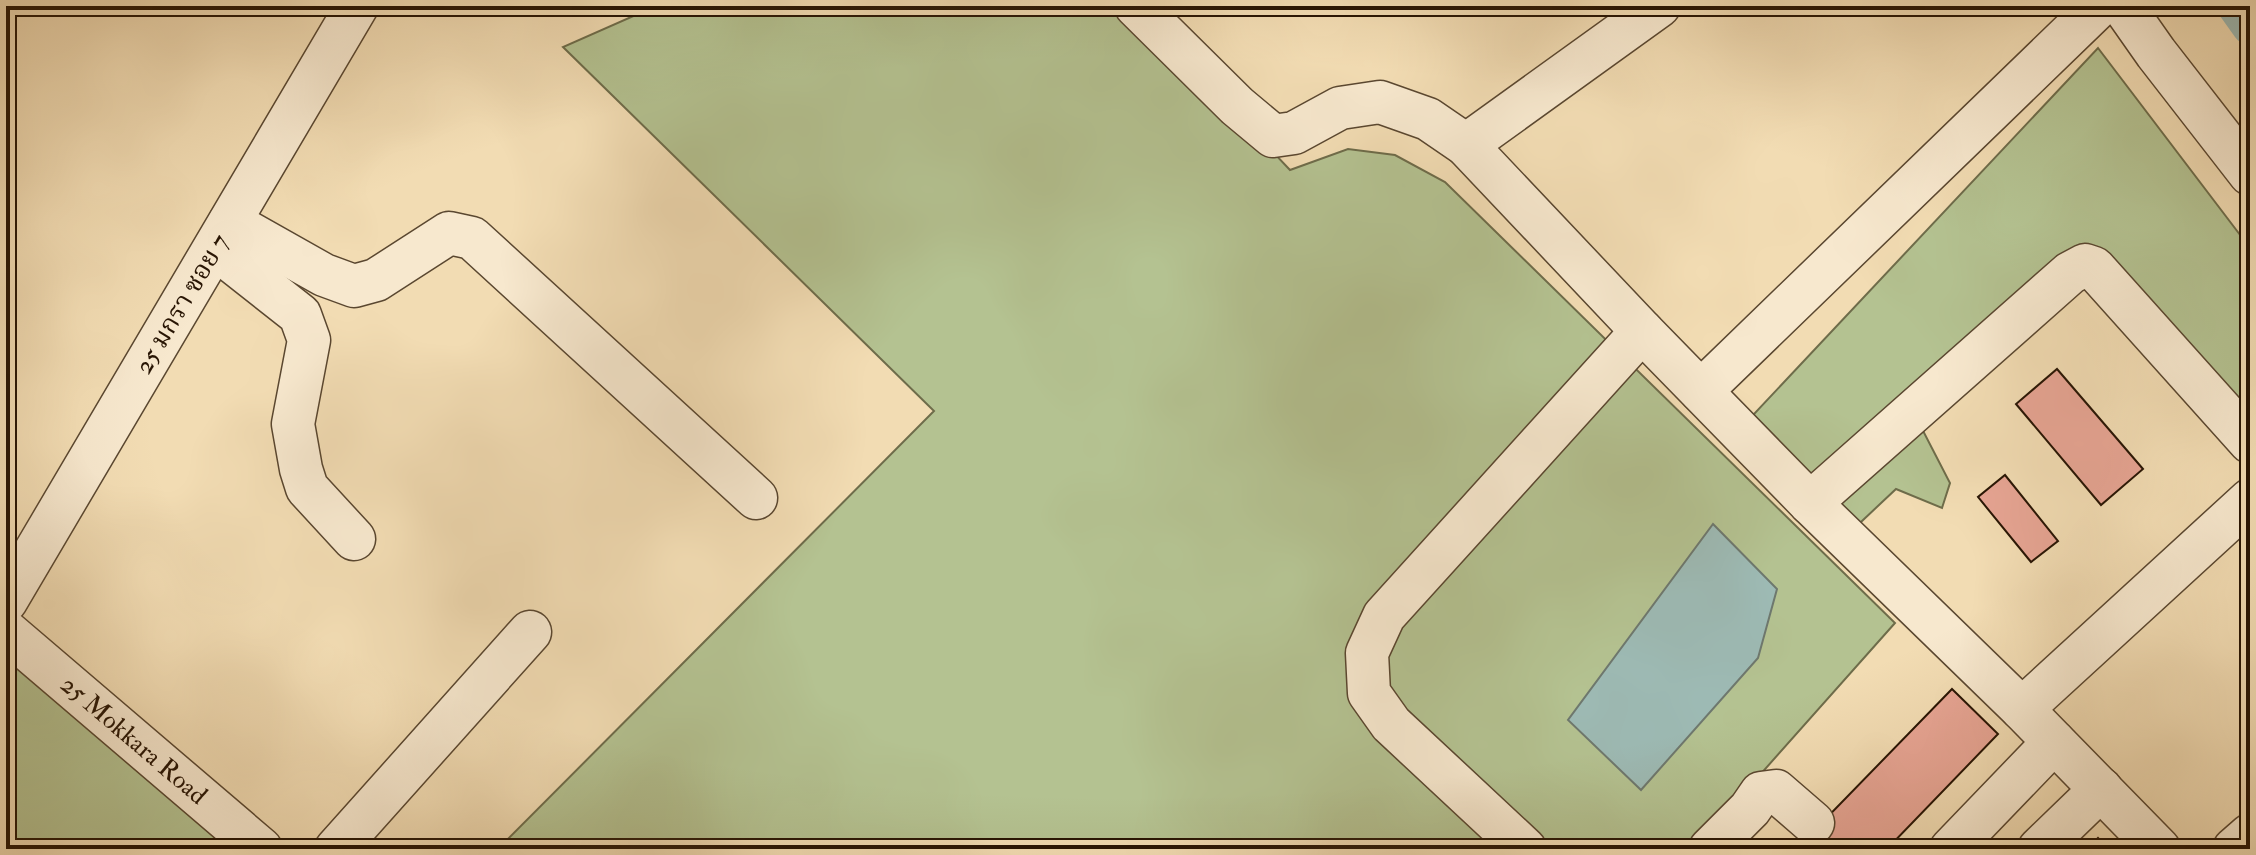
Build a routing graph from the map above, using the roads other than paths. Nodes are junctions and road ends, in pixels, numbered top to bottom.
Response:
1 (357, 6) edge
2 (1136, 6) edge
3 (1659, 6) edge
4 (2099, 6) edge
5 (2123, 6) edge
6 (1466, 145) junction
7 (2250, 174) edge
8 (222, 235) junction
9 (1642, 331) junction
10 (1701, 391) junction
11 (2250, 442) edge
12 (756, 498) dead end
13 (2250, 500) edge
14 (1810, 503) junction
15 (354, 539) dead end
16 (6, 601) edge
17 (6, 631) edge
18 (530, 632) dead end
19 (2022, 709) junction
20 (2054, 742) junction
21 (2101, 789) junction
22 (1813, 823) dead end
23 (2250, 835) edge
24 (261, 849) edge
25 (336, 849) edge
26 (1525, 849) edge
27 (1710, 849) edge
28 (1951, 849) edge
29 (2039, 849) edge
30 (2159, 849) edge
31 (2234, 849) edge

1 - 8 street, 25 มกรา ซอย 7
2 - 6 street
3 - 6 street
4 - 10 street
5 - 7 street
6 - 9 street
8 - 12 street
8 - 15 street
8 - 16 street, 25 มกรา ซอย 7
9 - 10 street
9 - 26 street
10 - 14 street
11 - 14 street
13 - 19 street
14 - 19 street
17 - 24 street, 25 Mokkara Road
18 - 25 street
19 - 20 street
20 - 21 street
20 - 28 street
21 - 29 street
21 - 30 street
22 - 27 street
23 - 31 street

